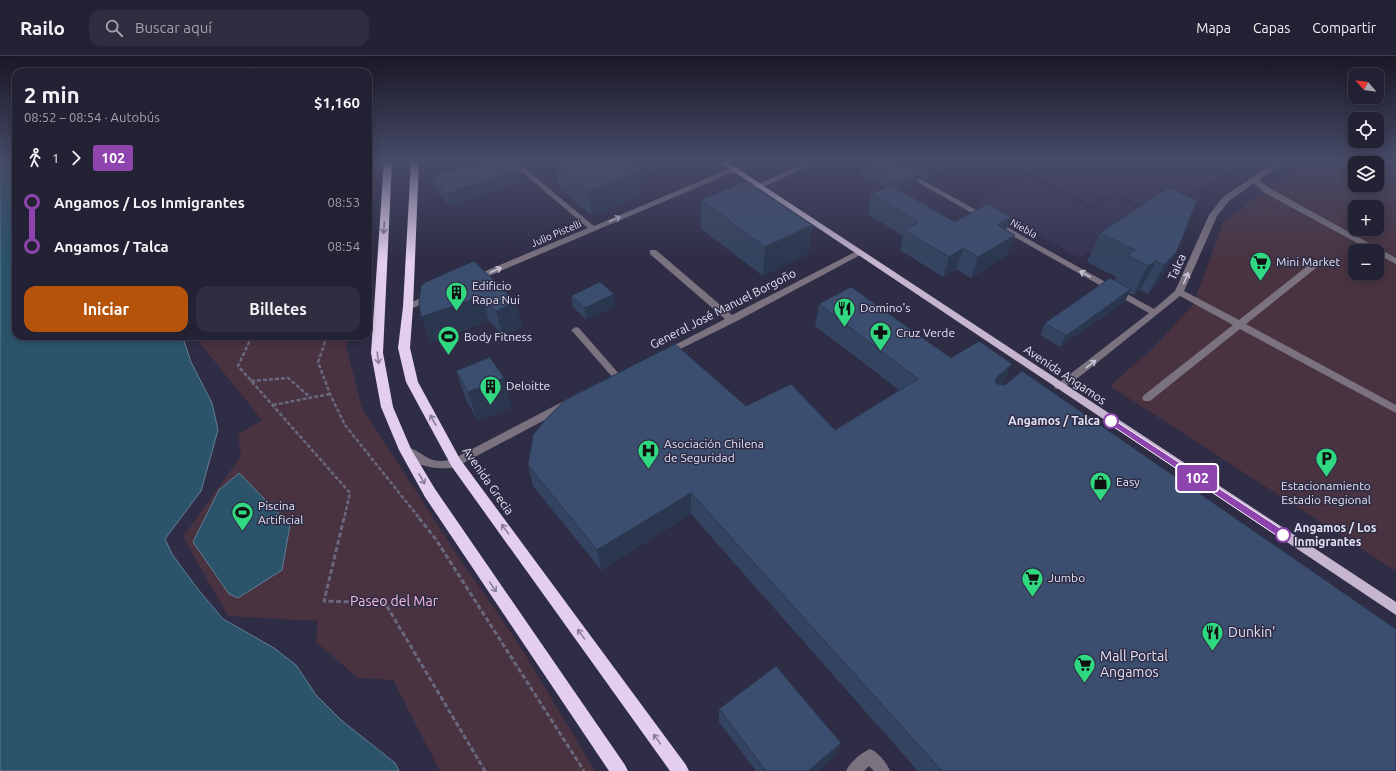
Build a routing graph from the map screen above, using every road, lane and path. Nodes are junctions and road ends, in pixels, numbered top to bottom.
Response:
1 (386, 194) edge
2 (413, 194) edge
3 (552, 194) edge
4 (676, 194) edge
5 (771, 194) edge
6 (943, 194) edge
7 (1233, 194) edge
8 (1274, 194) edge
9 (593, 229) junction
10 (653, 252) dead end
11 (860, 253) junction
12 (1396, 261) edge
13 (1313, 266) dead end
14 (469, 281) edge
15 (1179, 292) junction
16 (440, 293) edge
17 (408, 306) junction
18 (1155, 313) junction
19 (732, 320) junction
20 (1239, 324) junction
21 (576, 330) dead end
22 (250, 340) edge
23 (326, 340) edge
24 (657, 357) edge
25 (1032, 369) junction
26 (1024, 376) edge
27 (617, 377) edge
28 (251, 381) junction
29 (1059, 387) junction
30 (330, 394) junction
31 (311, 398) junction
32 (1147, 398) dead end
33 (576, 399) edge
34 (272, 405) junction
35 (1396, 409) edge
36 (405, 450) junction
37 (456, 462) junction
38 (1396, 610) edge
39 (485, 771) edge
40 (584, 771) edge
41 (619, 771) edge
42 (680, 771) edge
43 (853, 771) edge
44 (883, 771) edge

1 -> 36 highway
2 - 17 highway, Avenida Grecia
3 - 9 street
9 -> 4 street, Julio Pistelli
5 - 11 main road, Avenida Angamos
18 -> 6 street, Niebla
15 -> 7 street, Talca
8 - 12 street
14 -> 9 street, Julio Pistelli
10 - 19 street
11 - 19 street, General José Manuel Borgoño
11 - 25 main road, Avenida Angamos
13 - 20 street
15 - 18 street, Talca
15 - 20 street
16 - 17 street
37 -> 17 highway, Avenida Grecia
29 -> 18 street, Talca
19 - 24 street, General José Manuel Borgoño
20 - 32 street
20 - 35 street
21 - 27 street
22 - 28 path
23 - 30 path
25 - 26 street
25 - 29 main road, Avenida Angamos
28 - 31 path
28 - 34 path
29 - 38 main road, Avenida Angamos
30 - 31 path
30 - 40 path
31 - 34 path
33 - 37 street
34 - 39 path
36 - 37 street
36 -> 41 highway
42 -> 37 highway, Avenida Grecia
43 - 44 street

